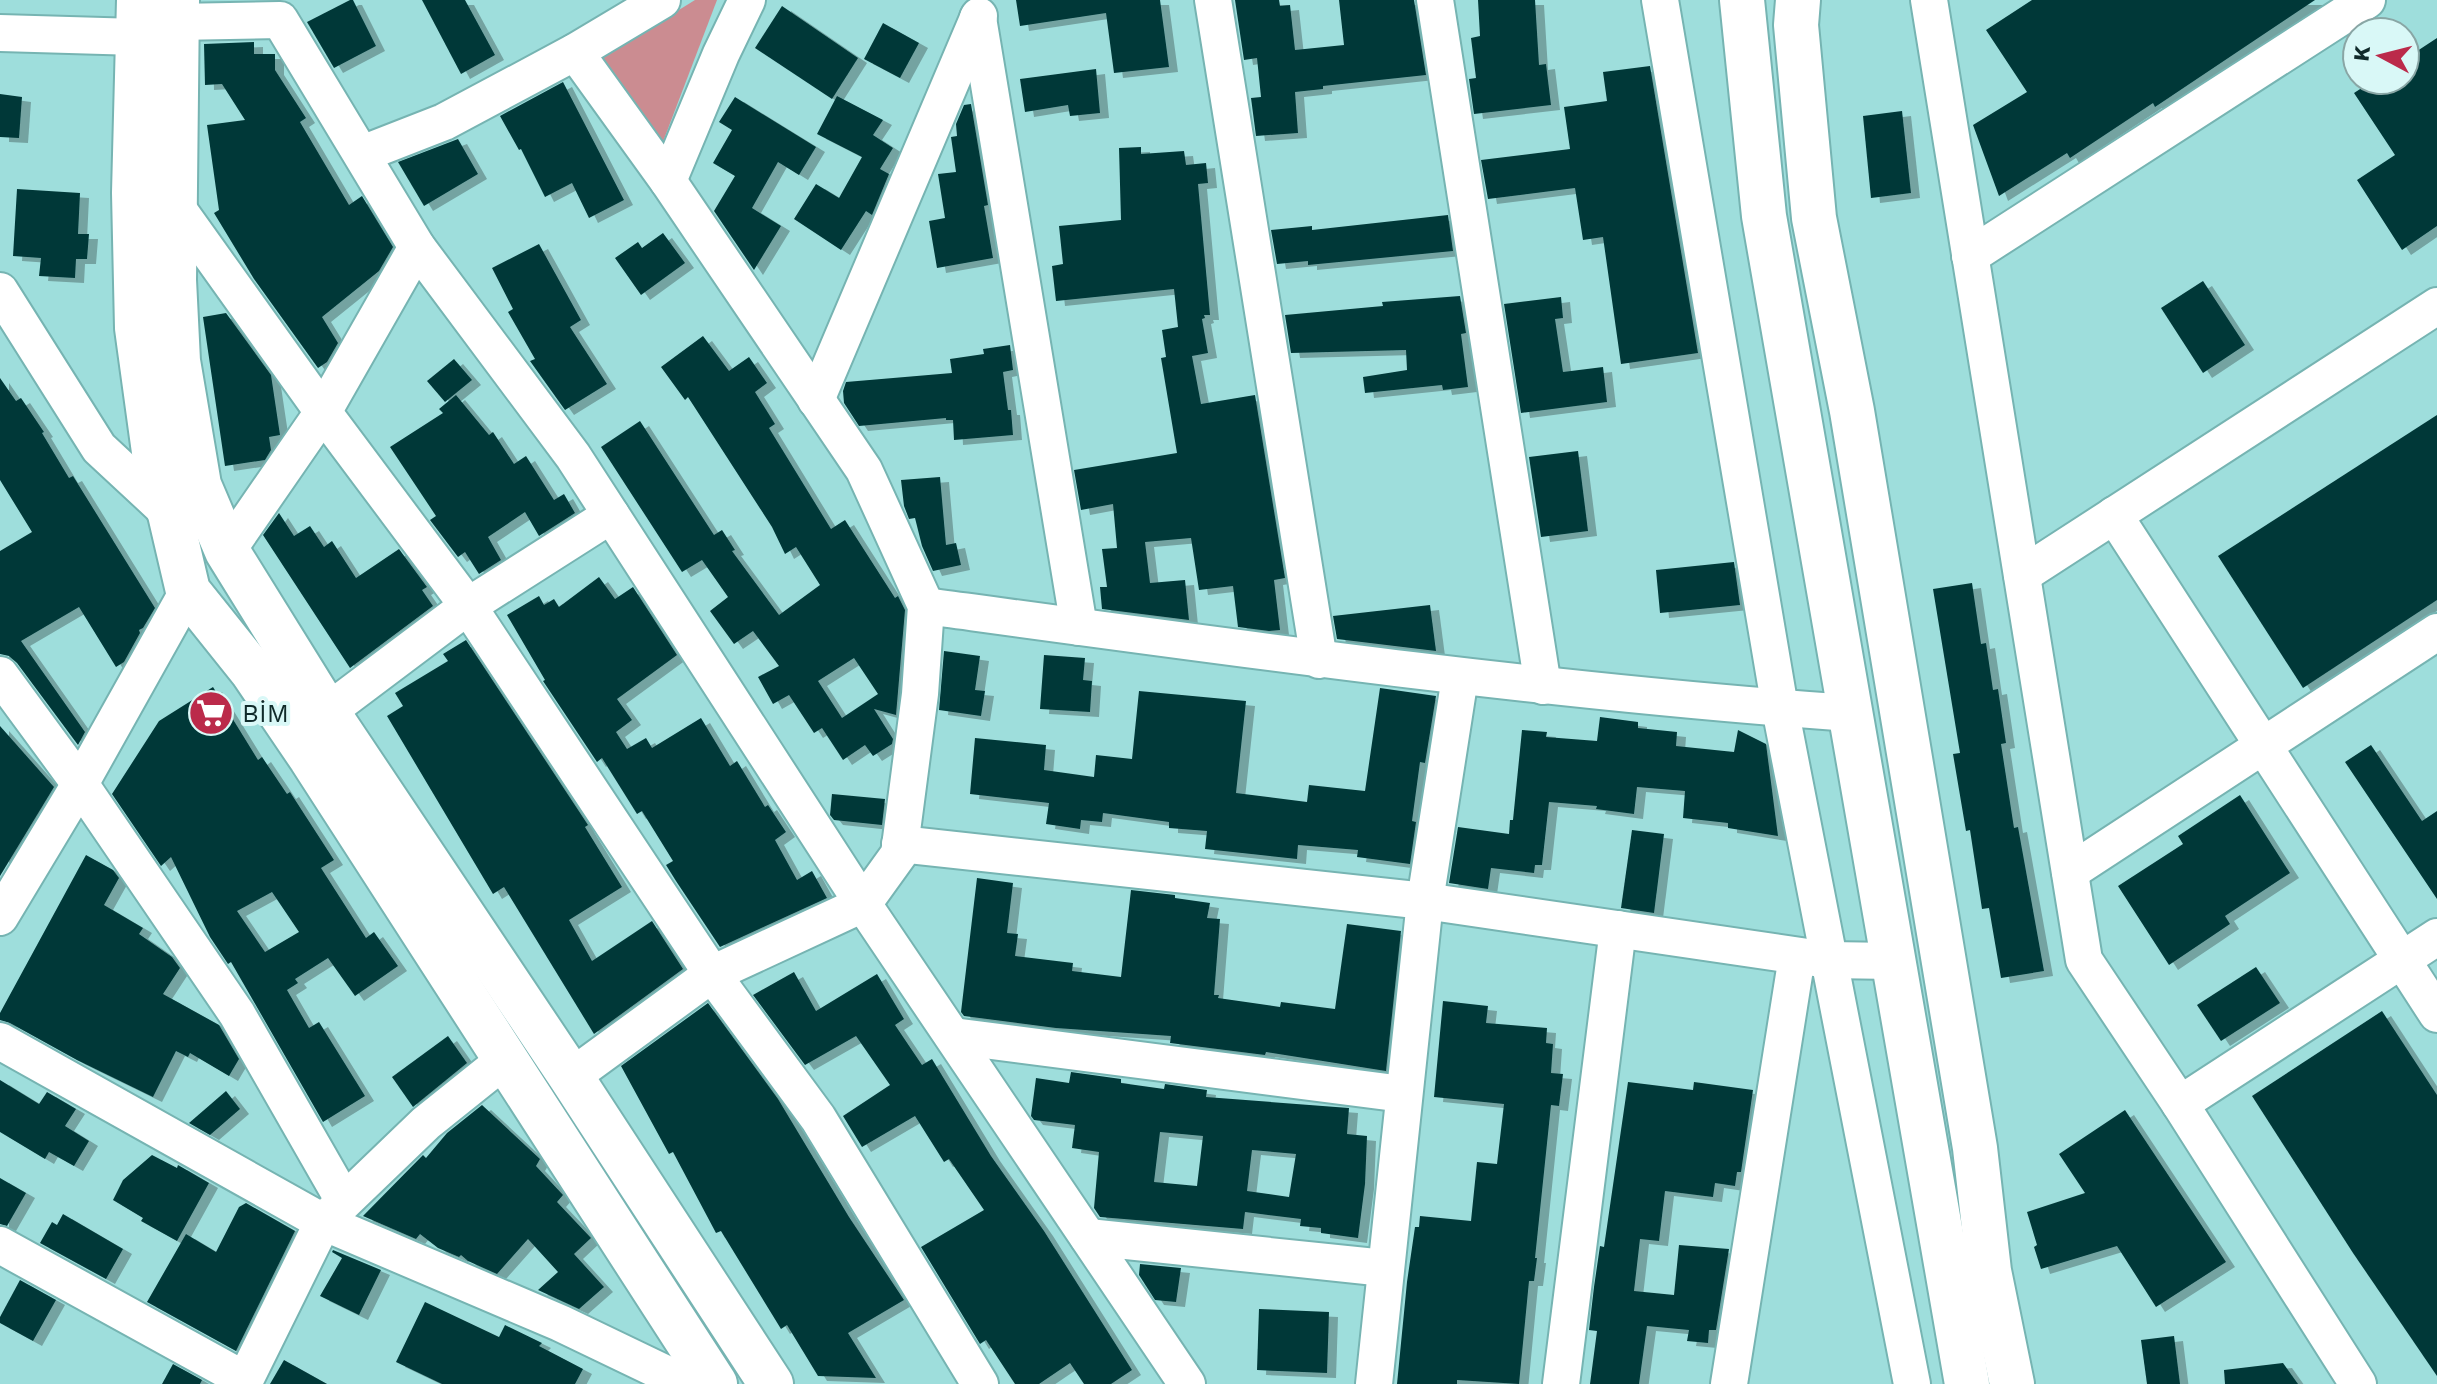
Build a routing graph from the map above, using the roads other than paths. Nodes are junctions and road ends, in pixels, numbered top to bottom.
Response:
1 (220, 0) edge
2 (662, 0) edge
3 (747, 0) edge
4 (1213, 0) edge
5 (1435, 0) edge
6 (1660, 0) edge
7 (1742, 0) edge
8 (1798, 0) edge
9 (1929, 0) edge
10 (2367, 0) edge
11 (982, 9) edge
12 (158, 15) edge
13 (0, 33) edge
14 (575, 52) junction
15 (362, 154) junction
16 (668, 181) junction
17 (175, 205) junction
18 (417, 247) junction
19 (1970, 256) junction
20 (0, 291) edge
21 (2437, 306) edge
22 (816, 400) junction
23 (323, 412) junction
24 (170, 514) junction
25 (611, 515) junction
26 (2114, 515) junction
27 (227, 551) junction
28 (2022, 575) junction
29 (188, 591) junction
30 (468, 606) junction
31 (926, 606) junction
32 (1079, 627) junction
33 (2437, 632) edge
34 (1319, 660) junction
35 (0, 675) edge
36 (1460, 677) junction
37 (1543, 686) junction
38 (1780, 708) junction
39 (327, 712) junction
40 (1850, 713) junction
41 (2263, 745) junction
42 (80, 784) junction
43 (900, 844) junction
44 (2070, 872) junction
45 (1425, 901) junction
46 (863, 904) junction
47 (0, 917) edge
48 (1618, 929) junction
49 (2437, 937) edge
50 (1812, 958) junction
51 (2402, 960) junction
52 (1894, 961) junction
53 (712, 974) junction
54 (2437, 1014) edge
55 (953, 1036) junction
56 (0, 1041) edge
57 (507, 1058) junction
58 (571, 1077) junction
59 (1403, 1094) junction
60 (2180, 1104) junction
61 (333, 1211) junction
62 (1088, 1237) junction
63 (0, 1245) edge
64 (1385, 1268) junction
65 (244, 1382) edge
66 (687, 1384) edge
67 (715, 1384) edge
68 (771, 1384) edge
69 (980, 1384) edge
70 (1187, 1384) edge
71 (1374, 1384) edge
72 (1561, 1384) edge
73 (1729, 1384) edge
74 (1912, 1384) edge
75 (1967, 1384) edge
76 (2012, 1384) edge
77 (2358, 1384) edge

1 - 12 street
2 - 14 street
3 - 16 street
4 - 34 street
5 - 37 street
6 - 38 street
7 - 40 main road
8 - 76 main road
9 - 19 street
10 - 19 street
11 - 22 street
11 - 32 street
12 - 13 street
12 - 15 street
12 - 17 main road
12 - 24 main road
14 - 15 street
14 - 16 street
15 - 18 street
16 - 22 street
17 - 23 street
17 - 27 main road
18 - 23 street
18 - 25 street
19 - 28 street
20 - 24 street
21 - 26 street
22 - 31 street
23 - 27 street
23 - 30 street
24 - 29 main road
25 - 30 street
25 - 46 street
26 - 28 street
26 - 41 street
27 - 39 main road
28 - 44 street
29 - 42 street
29 - 57 main road
30 - 39 street
30 - 53 street
31 - 32 street
31 - 43 street
32 - 34 street
33 - 41 street
34 - 36 street
35 - 42 street
36 - 37 street
36 - 45 street
37 - 38 street
38 - 40 street
38 - 50 street
39 - 58 main road
40 - 52 main road
41 - 44 street
41 - 51 street
42 - 47 street
42 - 61 street
43 - 45 street
43 - 46 street
44 - 60 street
45 - 48 street
45 - 59 street
46 - 53 street
46 - 55 street
48 - 50 street
48 - 72 street
49 - 51 street
50 - 52 street
50 - 73 street
50 - 74 street
51 - 54 street
51 - 60 street
52 - 75 main road
53 - 58 street
53 - 69 street
55 - 59 street
55 - 62 street
56 - 61 street
57 - 61 street
57 - 67 main road
58 - 68 main road
59 - 64 street
60 - 77 street
61 - 65 street
61 - 66 street
62 - 64 street
62 - 70 street
63 - 65 street
64 - 71 street

